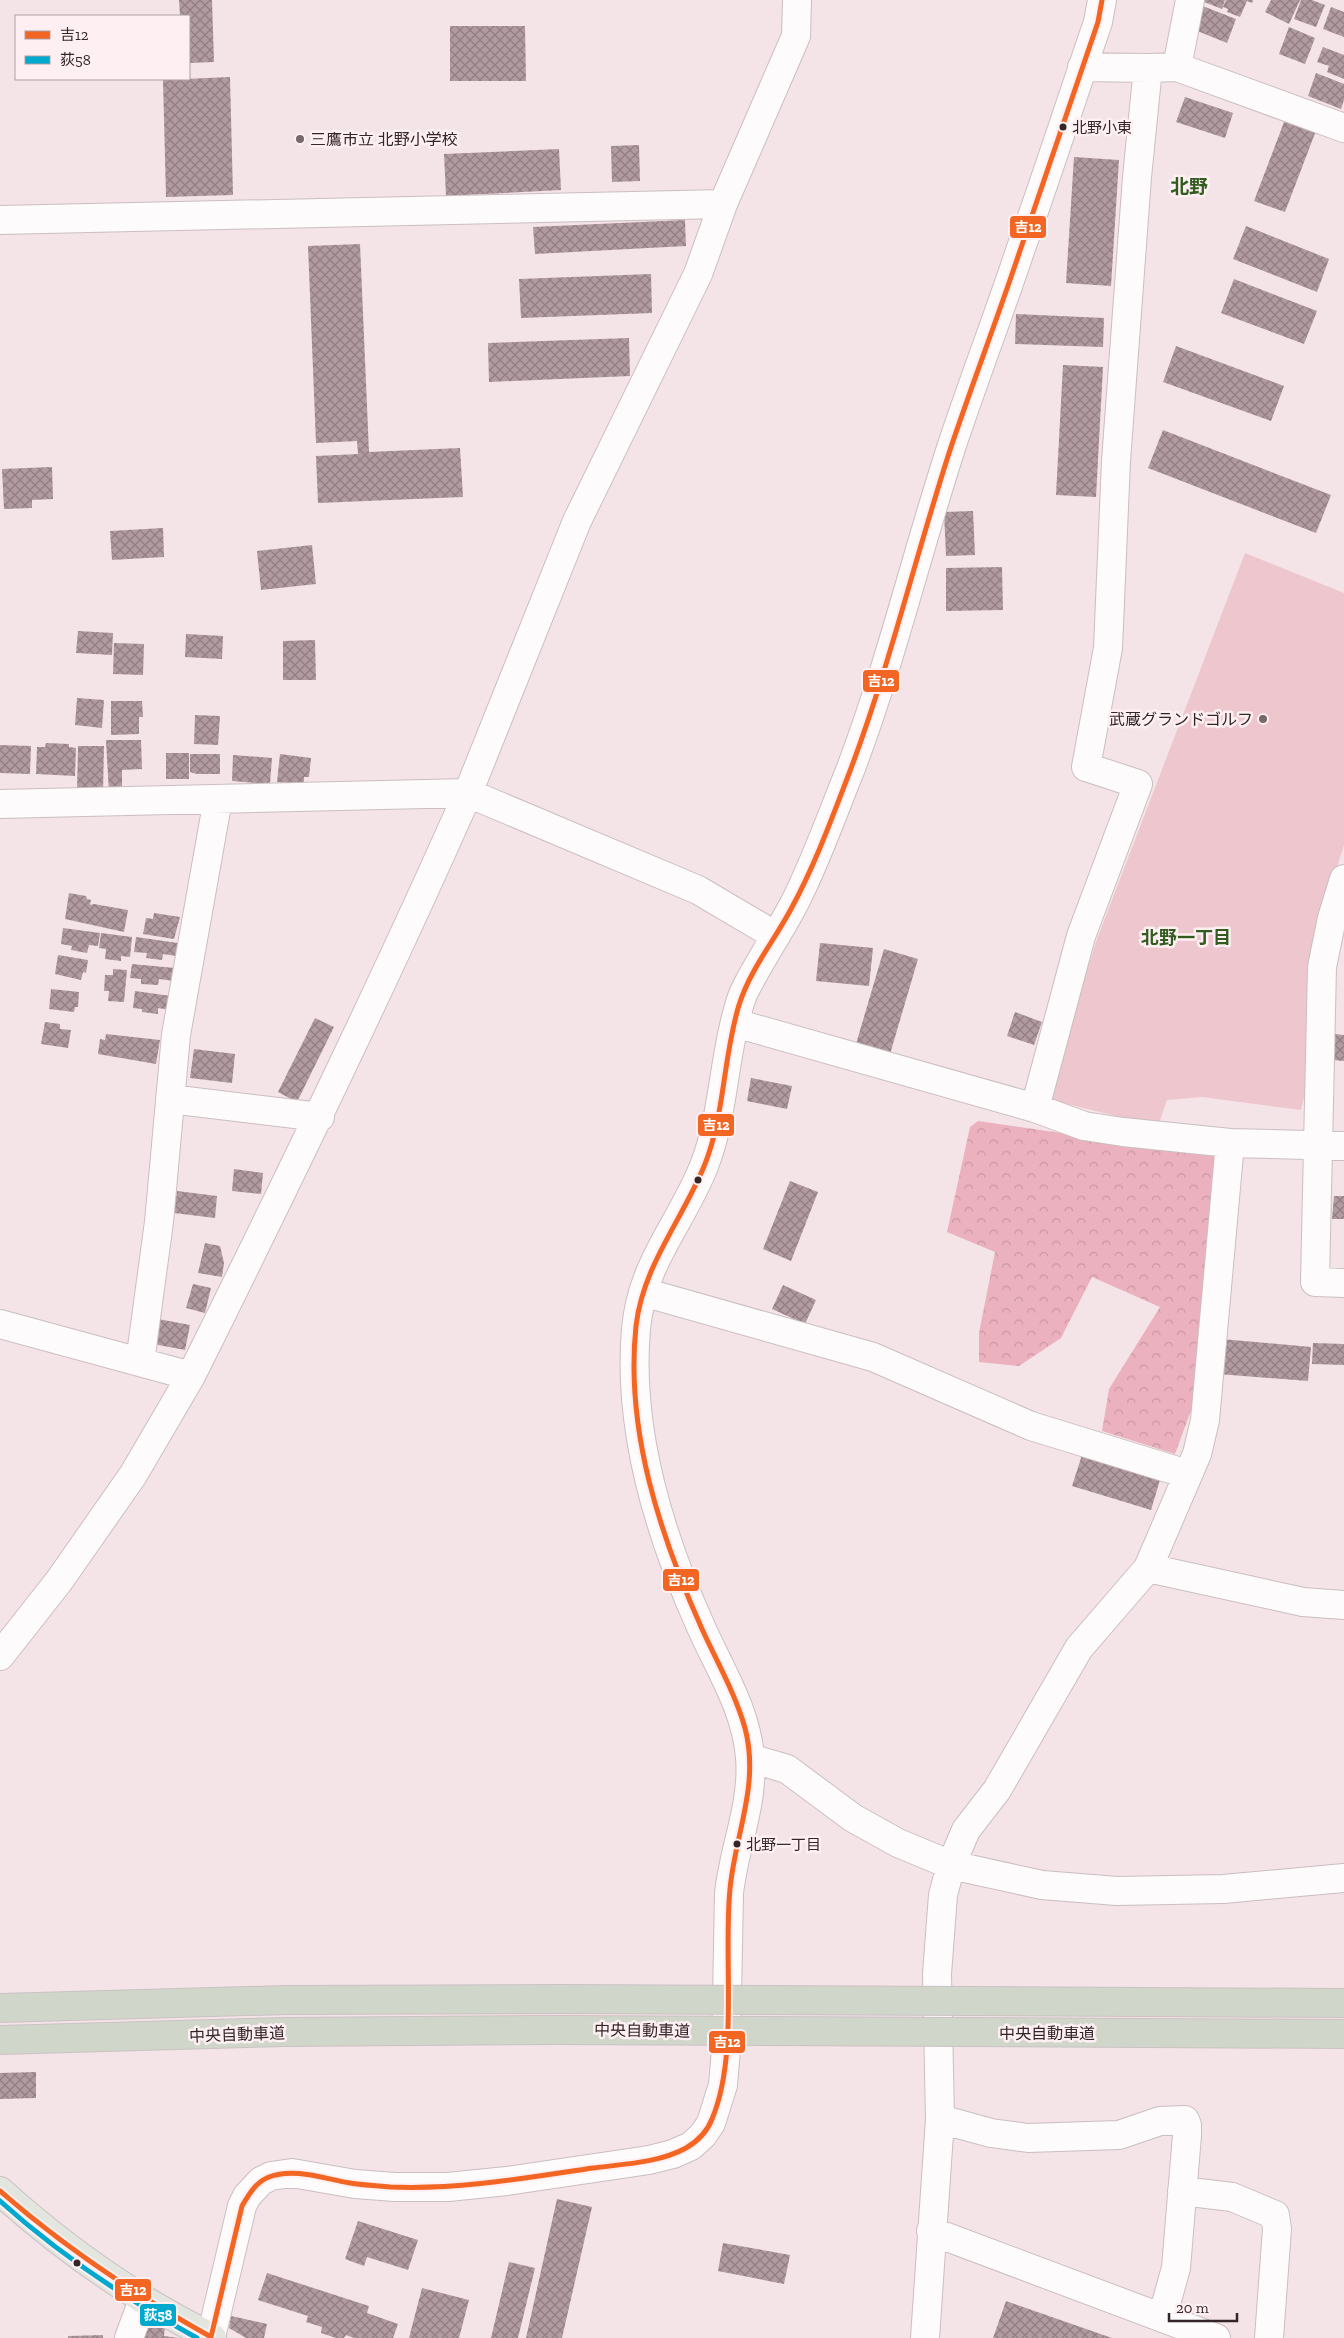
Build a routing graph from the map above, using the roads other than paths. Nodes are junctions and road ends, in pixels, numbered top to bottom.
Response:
1 (797, 0) edge
2 (1102, 0) edge
3 (1190, 0) edge
4 (1177, 67) junction
5 (1082, 68) junction
6 (1148, 68) junction
7 (1344, 128) edge
8 (723, 204) junction
9 (0, 220) edge
10 (468, 793) junction
11 (218, 799) junction
12 (0, 804) edge
13 (1344, 878) edge
14 (776, 936) junction
15 (1334, 953) edge
16 (735, 1023) junction
17 (170, 1100) junction
18 (1035, 1108) junction
19 (320, 1117) junction
20 (1230, 1143) junction
21 (1331, 1145) edge
22 (1344, 1284) edge
23 (642, 1292) junction
24 (0, 1324) edge
25 (140, 1362) junction
26 (191, 1376) junction
27 (1187, 1474) junction
28 (1148, 1568) junction
29 (1344, 1605) edge
30 (0, 1656) edge
31 (750, 1758) junction
32 (951, 1865) junction
33 (1344, 1878) edge
34 (1344, 2004) edge
35 (0, 2008) edge
36 (1344, 2034) edge
37 (0, 2040) edge
38 (940, 2119) junction
39 (0, 2191) edge
40 (1182, 2191) junction
41 (931, 2231) junction
42 (143, 2300) junction
43 (1162, 2318) junction
44 (129, 2338) edge
45 (212, 2338) edge
46 (925, 2338) edge
47 (1216, 2338) edge
48 (1269, 2338) edge

1 - 8 street
2 - 5 street
3 - 4 street
4 - 6 street
4 - 7 street
5 - 6 street
5 - 14 street
6 - 18 street
8 - 9 street
8 - 10 street
10 - 11 street
10 - 14 street
10 - 19 street
11 - 12 street
11 - 17 street
13 - 15 street
14 - 16 street
15 - 21 street
16 - 18 street
16 - 23 street
17 - 19 street
17 - 25 street
18 - 20 street
19 - 26 street
20 - 21 street
20 - 27 street
21 - 22 street
23 - 27 street
23 - 31 street
24 - 25 street
25 - 26 street
26 - 30 street
27 - 28 street
28 - 29 street
28 - 32 street
31 - 32 street
31 - 45 street
32 - 33 street
32 - 38 street
34 - 35 highway, 中央自動車道, bridge
36 - 37 highway, 中央自動車道, bridge
38 - 40 street
38 - 41 street
39 - 42 main road
40 - 43 street
40 - 48 street
41 - 43 street
41 - 46 street
42 - 44 street
42 - 45 main road
43 - 47 street

